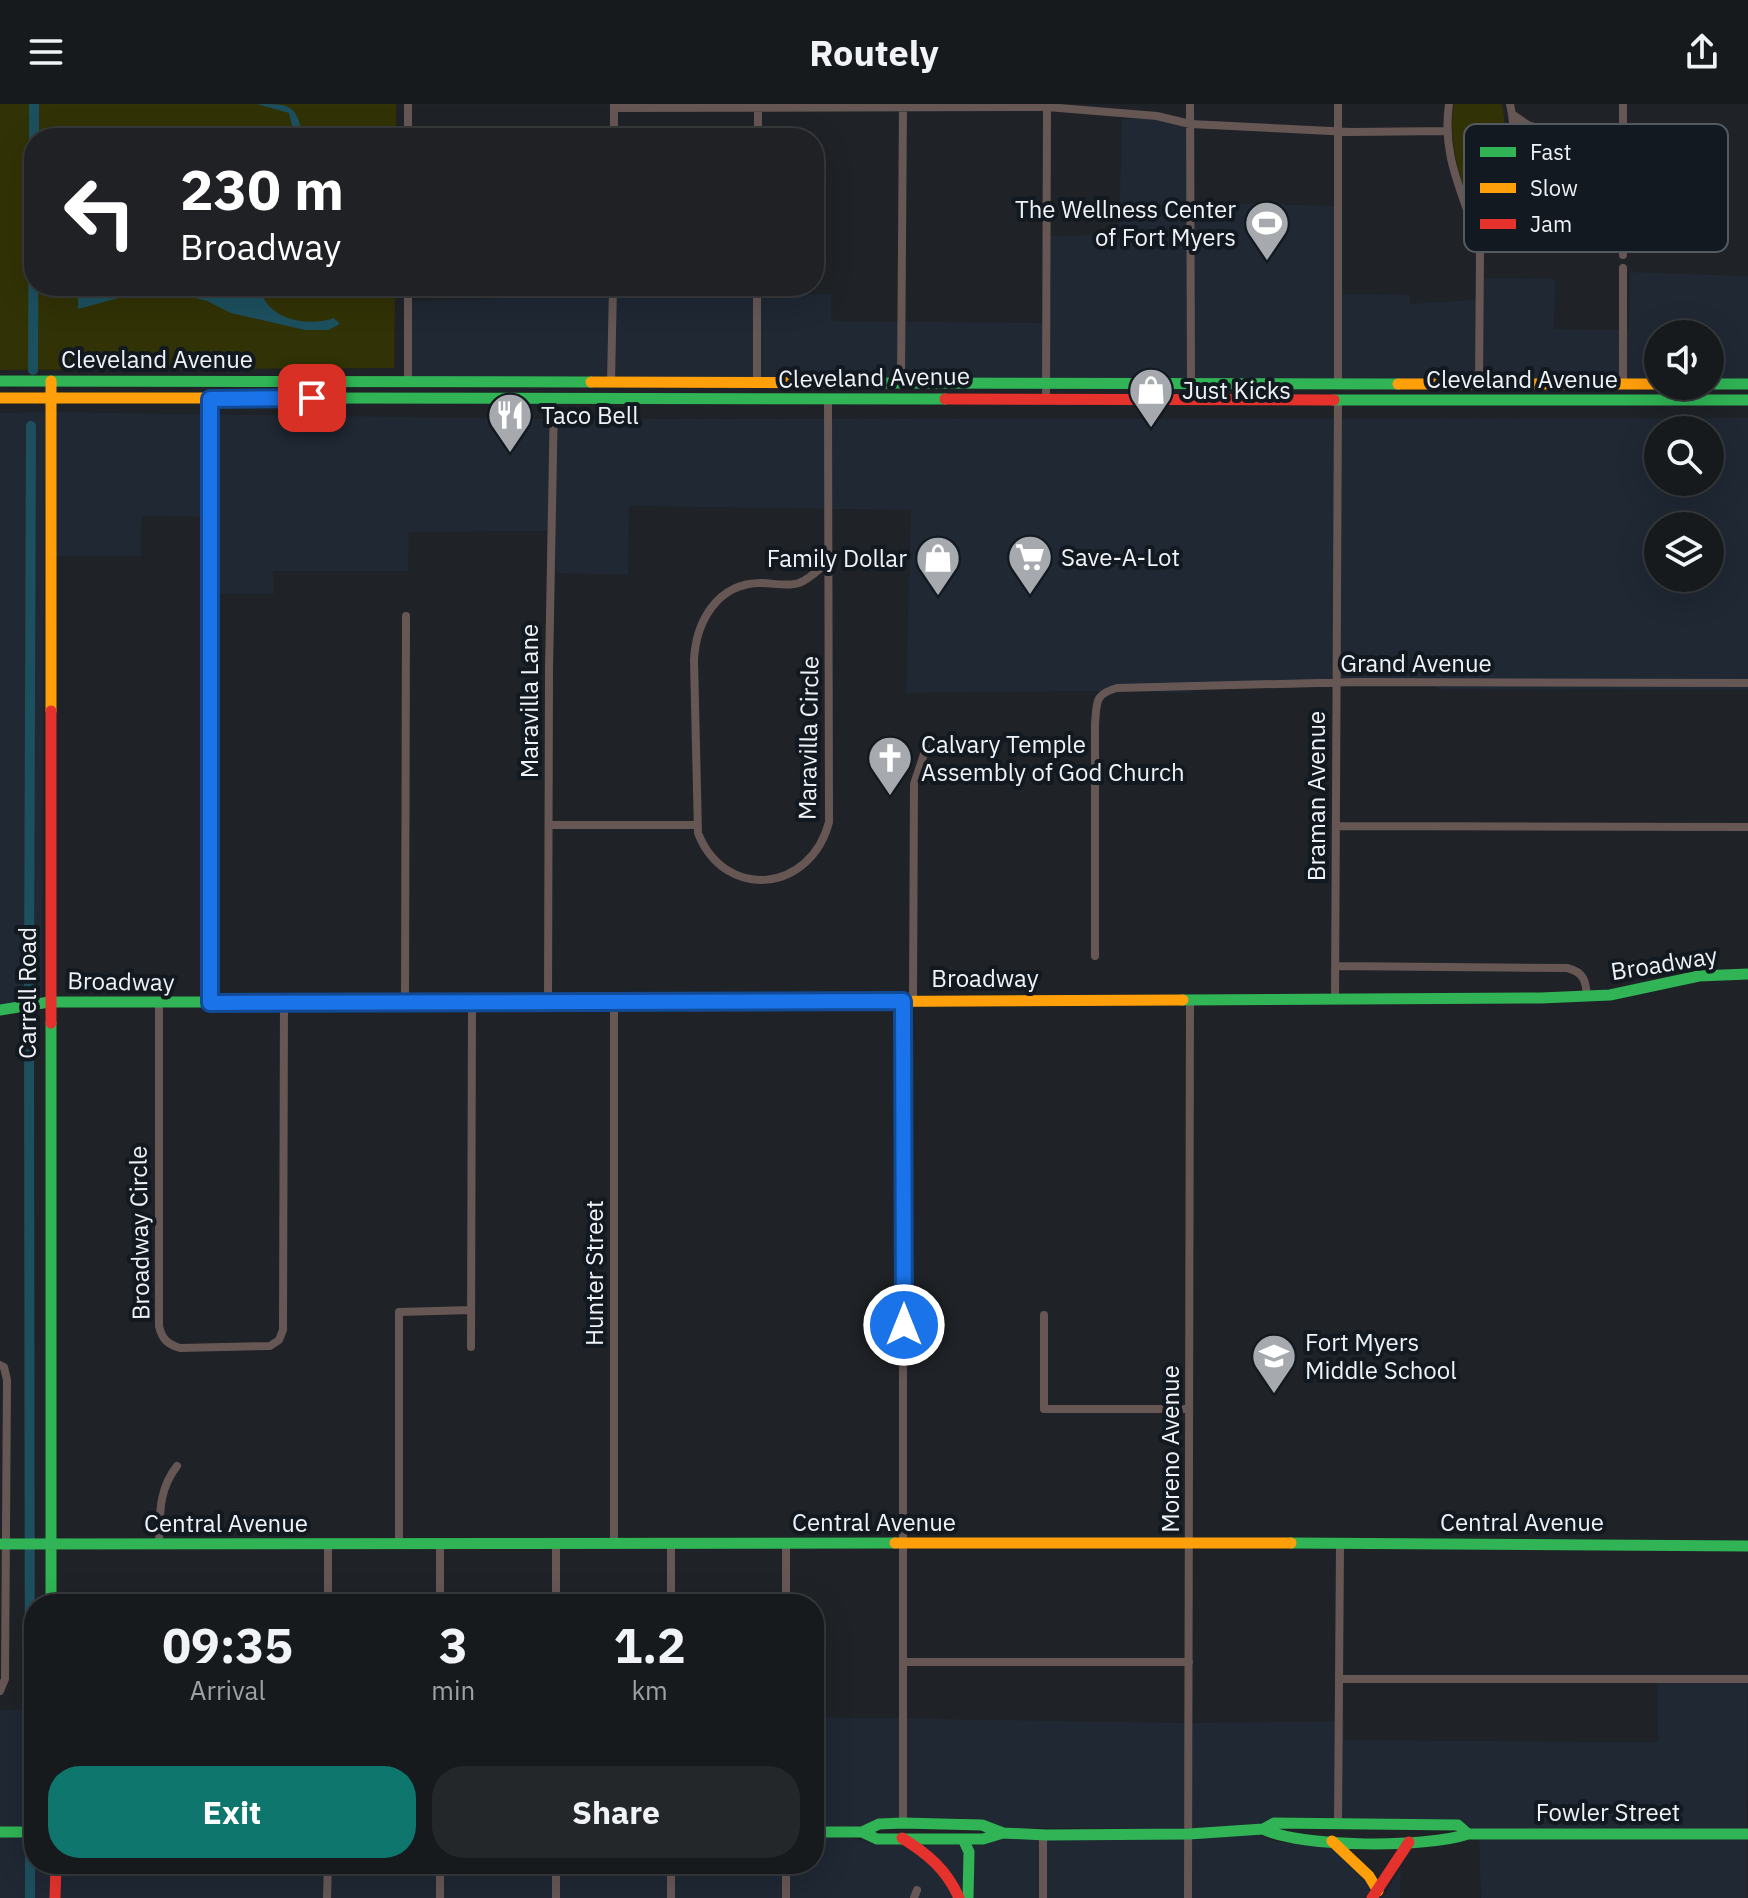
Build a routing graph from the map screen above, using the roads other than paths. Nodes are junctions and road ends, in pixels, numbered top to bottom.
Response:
1 (408, 104) edge
2 (1190, 104) edge
3 (1338, 104) edge
4 (1449, 104) edge
5 (614, 106) edge
6 (903, 106) edge
7 (1047, 106) edge
8 (758, 108) junction
9 (1511, 109) edge
10 (1190, 124) junction
11 (1527, 124) edge
12 (408, 128) edge
13 (614, 128) edge
14 (758, 128) edge
15 (1338, 131) junction
16 (1447, 131) junction
17 (1464, 203) edge
18 (1480, 253) edge
19 (1623, 268) dead end
20 (408, 296) edge
21 (613, 296) edge
22 (757, 296) edge
23 (0, 381) edge
24 (51, 381) junction
25 (408, 382) junction
26 (595, 382) junction
27 (611, 382) junction
28 (757, 382) junction
29 (901, 382) junction
30 (1046, 383) junction
31 (1191, 383) junction
32 (1338, 383) junction
33 (1376, 383) junction
34 (1479, 384) junction
35 (1623, 384) junction
36 (1644, 384) edge
37 (1724, 384) edge
38 (1748, 384) edge
39 (0, 398) edge
40 (51, 398) junction
41 (210, 399) junction
42 (367, 399) junction
43 (554, 399) junction
44 (1046, 399) junction
45 (828, 400) junction
46 (1299, 400) junction
47 (1338, 400) junction
48 (1748, 400) edge
49 (829, 561) junction
50 (406, 616) dead end
51 (1336, 683) junction
52 (1748, 683) edge
53 (926, 748) dead end
54 (549, 825) junction
55 (696, 825) junction
56 (1336, 826) junction
57 (1748, 827) edge
58 (1095, 956) dead end
59 (1336, 966) junction
60 (1748, 974) edge
61 (1587, 997) junction
62 (1190, 1000) junction
63 (1335, 1000) junction
64 (908, 1001) junction
65 (49, 1002) junction
66 (405, 1002) junction
67 (548, 1002) junction
68 (614, 1002) junction
69 (159, 1003) junction
70 (210, 1003) junction
71 (284, 1003) junction
72 (472, 1003) junction
73 (0, 1010) edge
74 (471, 1310) junction
75 (1044, 1315) dead end
76 (471, 1347) dead end
77 (0, 1365) edge
78 (1189, 1409) junction
79 (177, 1466) dead end
80 (7, 1544) edge
81 (46, 1544) junction
82 (556, 1544) junction
83 (614, 1544) junction
84 (786, 1544) junction
85 (904, 1544) junction
86 (159, 1545) junction
87 (328, 1545) junction
88 (399, 1545) junction
89 (440, 1545) junction
90 (671, 1545) junction
91 (1189, 1545) junction
92 (1340, 1545) junction
93 (1748, 1546) edge
94 (50, 1594) edge
95 (328, 1594) edge
96 (440, 1594) edge
97 (556, 1594) edge
98 (671, 1594) edge
99 (786, 1594) edge
100 (904, 1662) junction
101 (1189, 1662) junction
102 (1339, 1679) junction
103 (1748, 1679) edge
104 (0, 1691) edge
105 (903, 1823) junction
106 (1338, 1823) junction
107 (958, 1824) junction
108 (1434, 1825) junction
109 (1263, 1829) junction
110 (0, 1832) edge
111 (24, 1832) edge
112 (824, 1832) edge
113 (862, 1832) junction
114 (1003, 1833) junction
115 (1189, 1834) junction
116 (1468, 1834) junction
117 (1748, 1834) edge
118 (1043, 1835) junction
119 (1275, 1835) junction
120 (902, 1838) junction
121 (963, 1839) junction
122 (1332, 1841) junction
123 (1409, 1842) junction
124 (56, 1874) edge
125 (328, 1874) edge
126 (440, 1874) edge
127 (556, 1874) edge
128 (671, 1874) edge
129 (786, 1874) edge
130 (1375, 1895) edge
131 (55, 1898) edge
132 (327, 1898) edge
133 (440, 1898) edge
134 (556, 1898) edge
135 (671, 1898) edge
136 (786, 1898) edge
137 (959, 1898) edge
138 (968, 1898) edge
139 (1043, 1898) edge
140 (1188, 1898) edge

1 - 12 street
2 - 10 street
3 - 15 street
4 - 16 street
5 - 8 street
5 - 13 street
6 - 7 street
6 - 8 street
6 - 29 street
7 - 10 street
7 - 30 street
8 - 14 street
9 - 11 street
10 - 15 street
10 - 31 street
15 - 16 street
15 - 32 street
16 - 17 street
18 - 34 street
19 - 35 street
20 - 25 street
21 - 27 street
22 - 28 street
23 - 24 main road, Cleveland Avenue
24 - 25 main road, Cleveland Avenue
24 - 40 main road, Carrell Road
25 - 26 main road, Cleveland Avenue
25 - 42 main road
26 - 27 main road, Cleveland Avenue
26 - 43 main road
27 - 28 main road, Cleveland Avenue
28 - 29 main road, Cleveland Avenue
29 - 30 main road, Cleveland Avenue
30 - 31 main road, Cleveland Avenue
30 - 44 street
31 - 32 main road, Cleveland Avenue
32 - 33 main road, Cleveland Avenue
32 - 46 main road
33 - 34 main road, Cleveland Avenue
33 - 47 main road
34 - 35 main road, Cleveland Avenue
35 - 36 main road, Cleveland Avenue
37 - 38 main road
39 - 40 main road, Cleveland Avenue
40 - 41 main road, Cleveland Avenue
40 - 65 main road, Carrell Road
41 - 42 main road, Cleveland Avenue
41 - 70 street
42 - 43 main road, Cleveland Avenue
43 - 45 main road, Cleveland Avenue
43 - 54 street, Maravilla Lane
44 - 45 main road, Cleveland Avenue
44 - 46 main road, Cleveland Avenue
45 - 49 street, Maravilla Circle
46 - 47 main road, Cleveland Avenue
47 - 48 main road, Cleveland Avenue
47 - 51 street, Braman Avenue
49 - 55 street, Maravilla Circle
49 - 55 street, Maravilla Circle
50 - 66 street
51 - 52 street, Grand Avenue
51 - 56 street, Braman Avenue
51 - 58 street, Grand Avenue
53 - 64 street
54 - 55 street
54 - 67 street, Maravilla Lane
56 - 57 street
56 - 59 street, Braman Avenue
59 - 61 street, Broadway
59 - 63 street, Braman Avenue
60 - 61 main road, Broadway
61 - 63 main road, Broadway
62 - 63 main road, Broadway
62 - 64 main road, Broadway
62 - 78 street, Moreno Avenue
64 - 68 main road, Broadway
64 - 85 street
65 - 69 main road, Broadway
65 - 73 main road, Broadway
65 - 81 main road, Carrell Road
66 - 71 main road, Broadway
66 - 72 main road, Broadway
67 - 68 main road, Broadway
67 - 72 main road, Broadway
68 - 83 street, Hunter Street
69 - 70 main road, Broadway
69 - 71 street, Broadway Circle
70 - 71 main road, Broadway
72 - 74 street
74 - 76 street
74 - 88 street
75 - 78 street
77 - 80 street
78 - 91 street, Moreno Avenue
79 - 86 street
80 - 81 main road, Central Avenue
80 - 104 street
81 - 86 main road, Central Avenue
81 - 94 main road, Carrell Road
82 - 83 main road, Central Avenue
82 - 89 main road, Central Avenue
82 - 97 street
83 - 90 main road, Central Avenue
84 - 85 main road, Central Avenue
84 - 90 main road, Central Avenue
84 - 99 street
85 - 91 main road, Central Avenue
85 - 100 street
86 - 87 main road, Central Avenue
87 - 88 main road, Central Avenue
87 - 95 street
88 - 89 main road, Central Avenue
89 - 96 street
90 - 98 street
91 - 92 main road, Central Avenue
91 - 101 street, Moreno Avenue
92 - 93 main road, Central Avenue
92 - 102 street
100 - 101 street
100 - 105 street
101 - 115 street, Moreno Avenue
102 - 103 street
102 - 106 street
105 - 107 main road, Fowler Street
105 - 113 main road, Fowler Street
106 - 108 main road, Fowler Street
106 - 109 main road, Fowler Street
106 - 119 main road
107 - 114 main road, Fowler Street
107 - 121 main road
108 - 116 main road, Fowler Street
108 - 123 main road
109 - 115 main road, Fowler Street
109 - 119 main road, Fowler Street
110 - 111 main road
112 - 113 main road, Fowler Street
113 - 120 main road, Fowler Street
114 - 118 main road, Fowler Street
114 - 121 main road, Fowler Street
115 - 118 main road, Fowler Street
115 - 140 street, Moreno Avenue
116 - 117 main road, Fowler Street
116 - 123 main road, Fowler Street
118 - 139 street
119 - 122 main road, Fowler Street
120 - 121 main road, Fowler Street
120 - 137 main road
121 - 138 main road
122 - 123 main road, Fowler Street
122 - 130 main road
123 - 130 main road
124 - 131 main road
125 - 132 street
126 - 133 street
127 - 134 street
128 - 135 street
129 - 136 street

